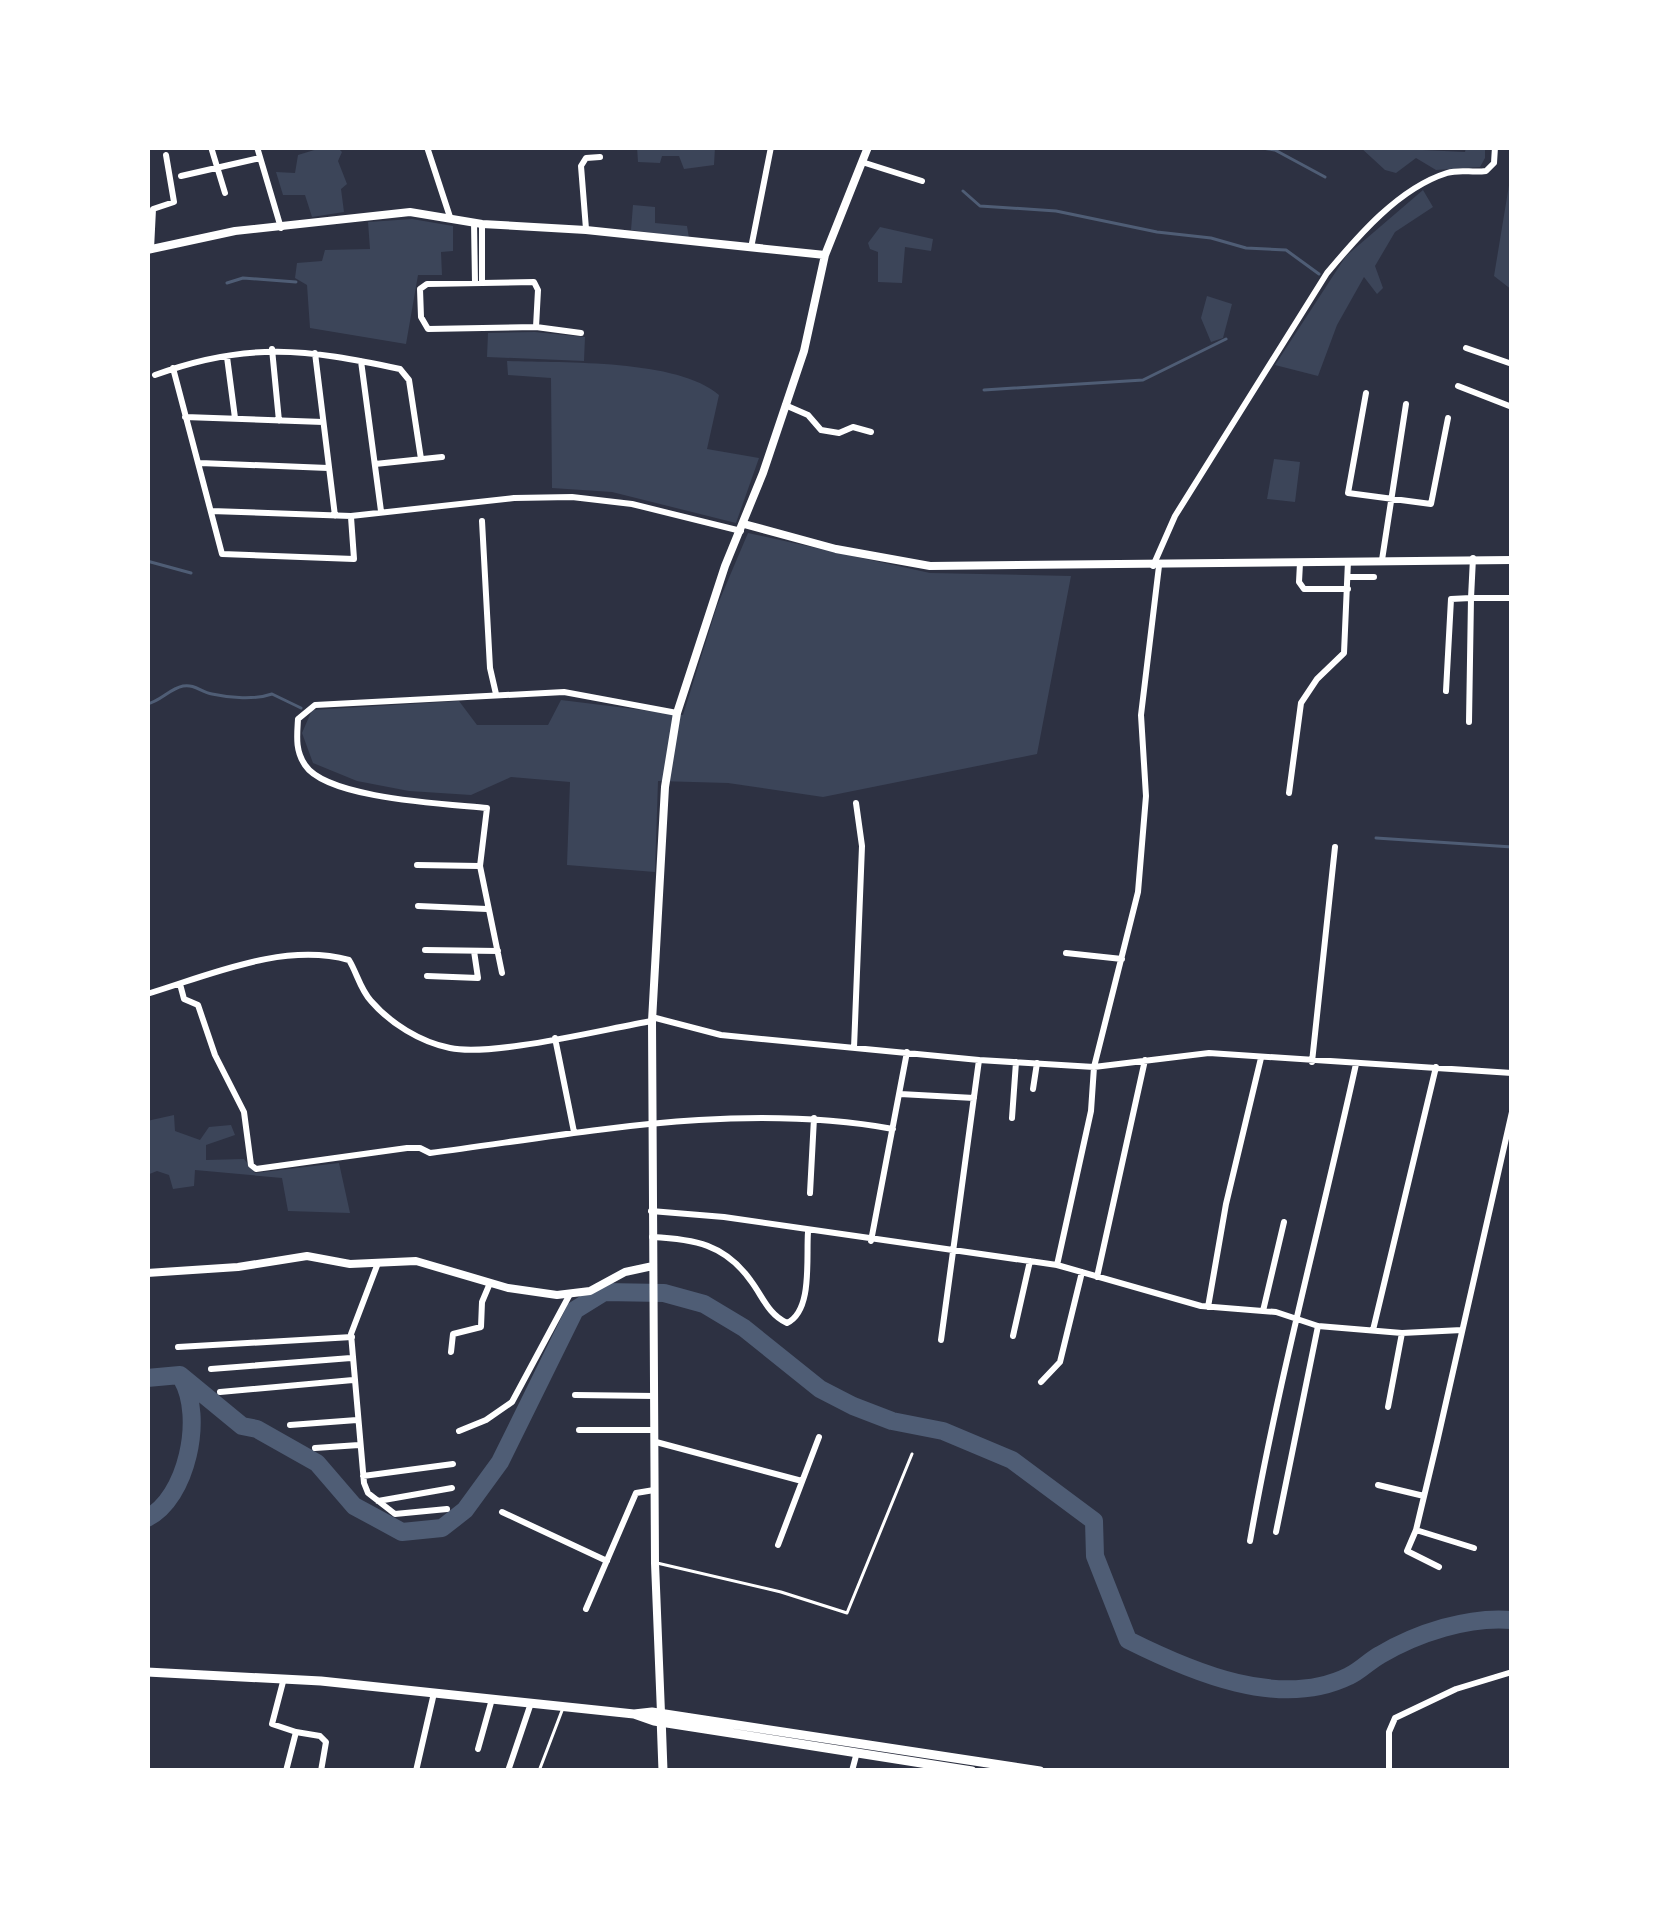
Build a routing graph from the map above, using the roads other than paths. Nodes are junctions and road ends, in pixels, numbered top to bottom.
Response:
1 (211, 147) edge
2 (257, 147) edge
3 (428, 147) edge
4 (770, 147) edge
5 (868, 147) edge
6 (1495, 147) edge
7 (166, 155) dead end
8 (600, 157) dead end
9 (261, 158) junction
10 (862, 162) junction
11 (218, 167) junction
12 (181, 176) dead end
13 (922, 182) dead end
14 (225, 193) dead end
15 (450, 217) junction
16 (478, 223) junction
17 (281, 228) junction
18 (586, 230) junction
19 (751, 248) junction
20 (149, 250) edge
21 (825, 255) junction
22 (478, 283) junction
23 (536, 327) junction
24 (581, 333) dead end
25 (1466, 348) dead end
26 (272, 349) junction
27 (315, 352) junction
28 (227, 356) junction
29 (361, 361) junction
30 (1512, 364) edge
31 (173, 368) junction
32 (155, 374) dead end
33 (1457, 386) dead end
34 (1366, 393) dead end
35 (1406, 404) dead end
36 (784, 405) junction
37 (1512, 407) edge
38 (185, 417) junction
39 (1448, 418) dead end
40 (235, 420) junction
41 (279, 421) junction
42 (322, 422) junction
43 (872, 432) dead end
44 (442, 457) dead end
45 (421, 459) junction
46 (199, 463) junction
47 (375, 464) junction
48 (328, 468) junction
49 (1391, 500) junction
50 (381, 511) junction
51 (211, 512) junction
52 (335, 516) junction
53 (351, 516) junction
54 (482, 520) dead end
55 (742, 528) junction
56 (1473, 558) junction
57 (1382, 560) junction
58 (1512, 560) edge
59 (1348, 561) junction
60 (1300, 562) junction
61 (1156, 566) junction
62 (1348, 577) junction
63 (1374, 577) dead end
64 (1348, 589) junction
65 (1471, 598) junction
66 (1512, 598) edge
67 (1447, 691) dead end
68 (496, 694) junction
69 (677, 713) junction
70 (1469, 722) dead end
71 (1289, 793) dead end
72 (856, 803) dead end
73 (1335, 847) dead end
74 (417, 865) dead end
75 (481, 866) junction
76 (418, 906) dead end
77 (488, 909) junction
78 (425, 950) dead end
79 (474, 951) junction
80 (498, 951) junction
81 (1066, 953) dead end
82 (1123, 959) junction
83 (502, 973) dead end
84 (427, 976) dead end
85 (180, 984) junction
86 (147, 994) edge
87 (652, 1019) junction
88 (555, 1038) junction
89 (854, 1048) junction
90 (907, 1052) junction
91 (1261, 1058) junction
92 (980, 1060) junction
93 (1145, 1060) junction
94 (1312, 1061) junction
95 (1016, 1062) junction
96 (1037, 1064) junction
97 (1356, 1064) junction
98 (1094, 1066) junction
99 (1436, 1067) junction
100 (1512, 1073) edge
101 (1033, 1089) dead end
102 (900, 1094) junction
103 (975, 1098) junction
104 (1512, 1112) edge
105 (814, 1118) junction
106 (1012, 1118) dead end
107 (652, 1127) junction
108 (893, 1129) junction
109 (574, 1132) junction
110 (811, 1192) dead end
111 (651, 1211) junction
112 (1283, 1222) dead end
113 (808, 1232) junction
114 (652, 1237) junction
115 (871, 1240) junction
116 (954, 1250) junction
117 (1030, 1261) junction
118 (379, 1263) junction
119 (1058, 1265) junction
120 (653, 1266) junction
121 (1082, 1272) junction
122 (147, 1273) edge
123 (1097, 1276) junction
124 (490, 1283) junction
125 (570, 1294) junction
126 (1208, 1307) junction
127 (1262, 1311) junction
128 (1299, 1318) junction
129 (1318, 1326) junction
130 (1373, 1330) junction
131 (1462, 1330) junction
132 (1402, 1333) junction
133 (1013, 1336) dead end
134 (352, 1337) junction
135 (941, 1340) dead end
136 (178, 1346) dead end
137 (452, 1352) dead end
138 (352, 1358) junction
139 (211, 1369) dead end
140 (354, 1380) junction
141 (1041, 1382) dead end
142 (220, 1392) dead end
143 (574, 1395) dead end
144 (656, 1396) junction
145 (1388, 1407) dead end
146 (357, 1420) junction
147 (290, 1425) dead end
148 (459, 1430) dead end
149 (579, 1430) dead end
150 (656, 1430) junction
151 (819, 1437) dead end
152 (656, 1442) junction
153 (360, 1445) junction
154 (315, 1448) dead end
155 (912, 1454) dead end
156 (453, 1464) dead end
157 (363, 1476) junction
158 (802, 1481) junction
159 (1378, 1486) dead end
160 (452, 1488) dead end
161 (656, 1490) junction
162 (1424, 1496) junction
163 (378, 1501) junction
164 (447, 1509) dead end
165 (502, 1512) dead end
166 (1416, 1530) junction
167 (1276, 1532) dead end
168 (1250, 1541) dead end
169 (778, 1545) dead end
170 (1474, 1548) dead end
171 (607, 1561) junction
172 (655, 1563) junction
173 (1439, 1567) dead end
174 (586, 1610) dead end
175 (147, 1672) edge
176 (1512, 1672) edge
177 (284, 1678) junction
178 (434, 1693) junction
179 (492, 1699) junction
180 (531, 1703) junction
181 (564, 1706) junction
182 (661, 1718) junction
183 (296, 1732) junction
184 (478, 1749) dead end
185 (857, 1752) junction
186 (989, 1767) edge
187 (964, 1770) edge
188 (286, 1771) edge
189 (321, 1771) edge
190 (416, 1771) edge
191 (508, 1771) edge
192 (538, 1771) edge
193 (663, 1771) edge
194 (852, 1771) edge
195 (1040, 1771) edge
196 (1388, 1771) edge

1 - 11 street
2 - 9 street
3 - 15 street
4 - 19 street
5 - 10 street
6 - 61 street
7 - 20 street
8 - 18 street
9 - 11 street
9 - 17 street
10 - 13 street
10 - 21 street
11 - 12 street
11 - 14 street
15 - 16 street
15 - 17 street
16 - 18 street
16 - 22 street
17 - 20 street
18 - 19 street
19 - 21 street
21 - 36 street
22 - 23 street
22 - 23 street
23 - 24 street
25 - 30 street
26 - 27 street
26 - 28 street
26 - 41 street
27 - 29 street
27 - 42 street
28 - 31 street
28 - 40 street
29 - 45 street
29 - 47 street
31 - 32 street
31 - 38 street
33 - 37 street
34 - 49 street
35 - 49 street
36 - 43 street
36 - 55 street
38 - 40 street
38 - 46 street
39 - 49 street
40 - 41 street
41 - 42 street
42 - 48 street
44 - 45 street
45 - 47 street
46 - 48 street
46 - 51 street
47 - 50 street
48 - 52 street
49 - 57 street
50 - 53 street
50 - 55 street
51 - 52 street
51 - 53 street
52 - 53 street
54 - 68 street
55 - 61 street
55 - 69 street
56 - 57 street
56 - 58 street
56 - 65 street
57 - 59 street
59 - 60 street
59 - 62 street
60 - 61 street
60 - 64 street
61 - 82 street
62 - 63 street
62 - 64 street
64 - 71 street
65 - 66 street
65 - 67 street
65 - 70 street
68 - 69 street
68 - 75 street
69 - 87 street
72 - 89 street
73 - 94 street
74 - 75 street
75 - 77 street
76 - 77 street
77 - 80 street
78 - 79 street
79 - 80 street
79 - 84 street
80 - 83 street
81 - 82 street
82 - 98 street
85 - 86 street
85 - 88 street
85 - 109 street
87 - 88 street
87 - 89 street
87 - 107 street
88 - 109 street
89 - 90 street
90 - 92 street
90 - 102 street
91 - 93 street
91 - 94 street
91 - 126 street
92 - 95 street
92 - 103 street
93 - 98 street
93 - 123 street
94 - 97 street
95 - 96 street
95 - 106 street
96 - 98 street
96 - 101 street
97 - 99 street
97 - 128 street
98 - 119 street
99 - 100 street
99 - 130 street
102 - 103 street
102 - 108 street
103 - 116 street
104 - 131 street
105 - 107 street
105 - 108 street
105 - 110 street
107 - 109 street
107 - 111 street
108 - 115 street
111 - 113 street
111 - 114 street
112 - 127 street
113 - 114 street
113 - 115 street
114 - 120 street
115 - 116 street
116 - 117 street
116 - 135 street
117 - 119 street
117 - 133 street
118 - 122 street
118 - 124 street
118 - 134 street
119 - 121 street
120 - 125 street
120 - 144 street
121 - 123 street
121 - 141 street
123 - 126 street
124 - 125 street
124 - 137 street
125 - 148 street
126 - 127 street
127 - 128 street
128 - 129 street
128 - 168 street
129 - 130 street
129 - 167 street
130 - 132 street
131 - 132 street
131 - 162 street
132 - 145 street
134 - 136 street
134 - 138 street
138 - 139 street
138 - 140 street
140 - 142 street
140 - 146 street
143 - 144 street
144 - 150 street
146 - 147 street
146 - 153 street
149 - 150 street
150 - 152 street
151 - 158 street
152 - 158 street
152 - 161 street
153 - 154 street
153 - 157 street
155 - 172 lane
156 - 157 street
157 - 163 street
158 - 169 street
159 - 162 street
160 - 163 street
161 - 171 street
161 - 172 street
162 - 166 street
163 - 164 street
165 - 171 street
166 - 170 street
166 - 173 street
171 - 174 street
172 - 182 street
175 - 177 main road
176 - 196 street
177 - 178 main road
177 - 183 street
178 - 179 main road
178 - 190 street
179 - 180 main road
179 - 184 street
180 - 181 main road
180 - 191 street
181 - 182 main road
181 - 192 lane
182 - 185 main road
182 - 186 main road
182 - 193 main road
183 - 188 street
183 - 189 street
185 - 187 main road
185 - 194 street
186 - 195 main road

